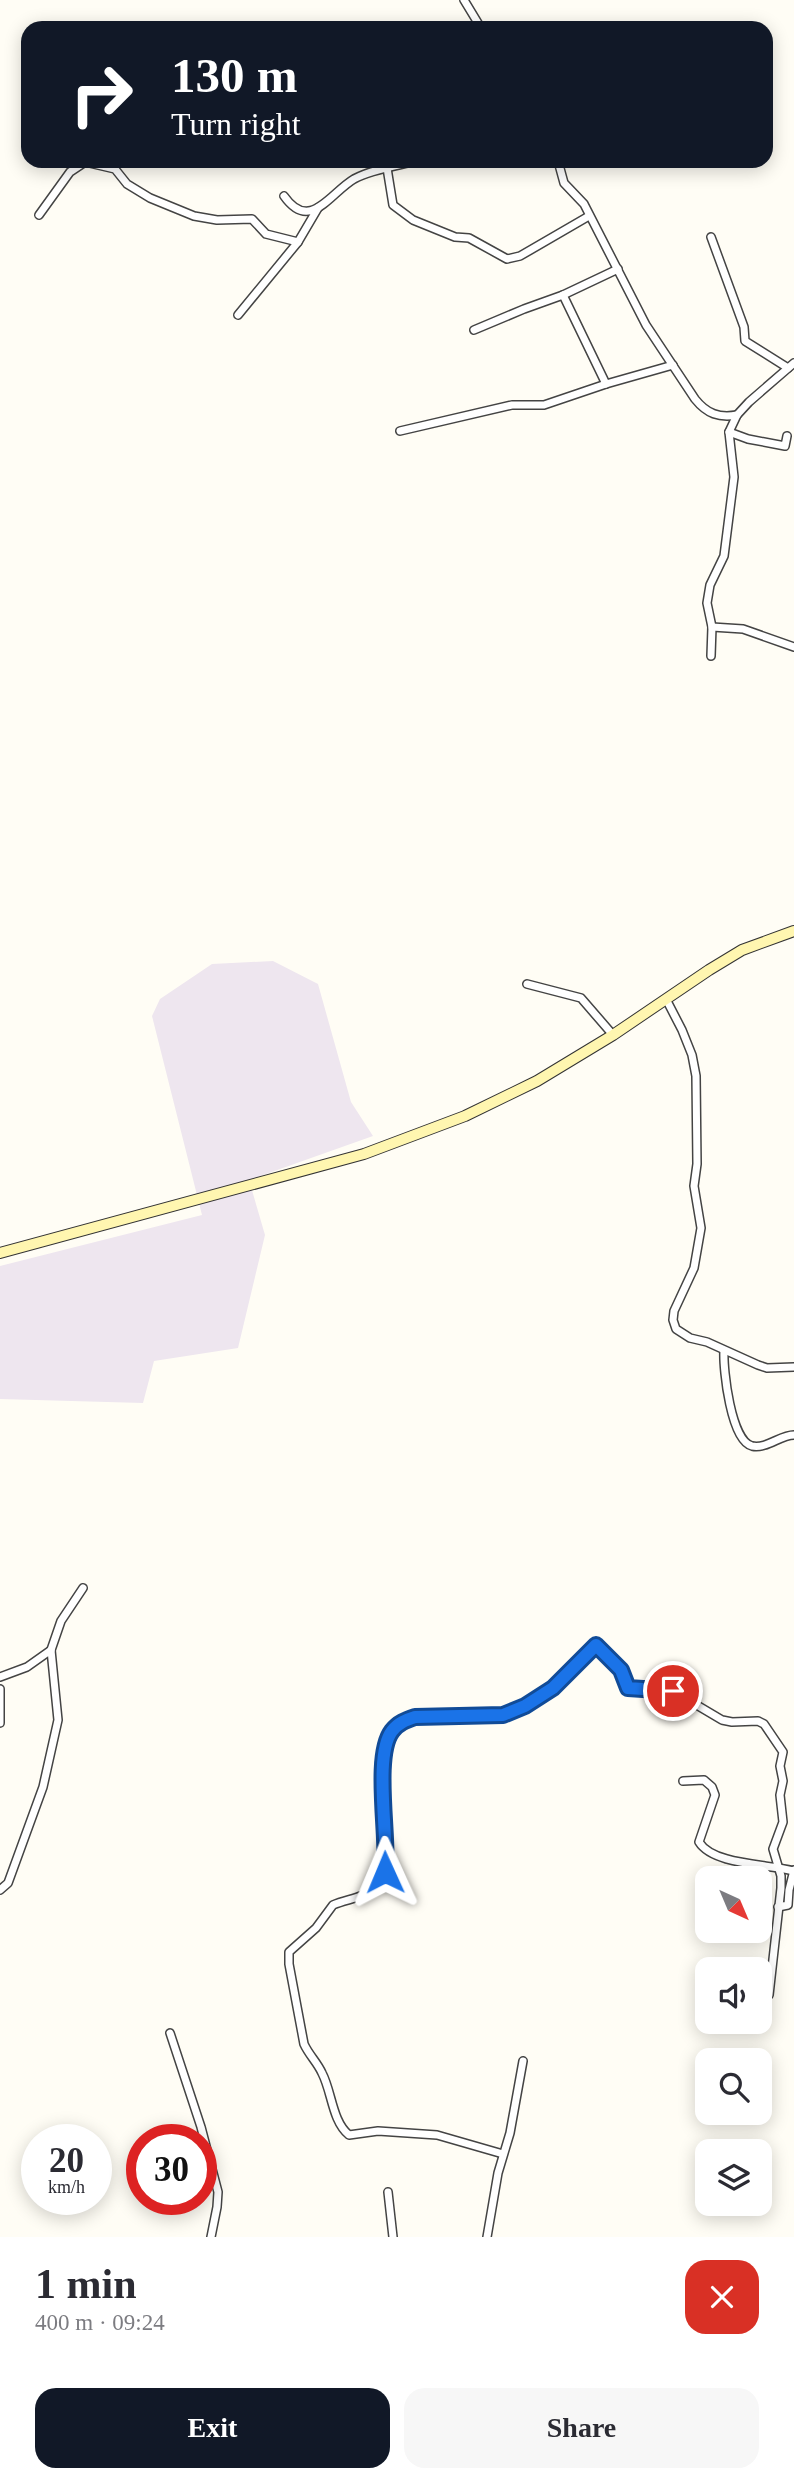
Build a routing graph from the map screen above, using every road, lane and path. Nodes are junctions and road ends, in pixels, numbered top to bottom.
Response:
1 (464, 0) edge
2 (477, 21) edge
3 (76, 168) edge
4 (111, 168) edge
5 (387, 168) joint
6 (560, 168) edge
7 (284, 195) dead end
8 (319, 208) junction
9 (39, 215) dead end
10 (589, 216) junction
11 (711, 237) dead end
12 (298, 242) junction
13 (618, 269) junction
14 (564, 295) junction
15 (238, 315) dead end
16 (474, 330) dead end
17 (673, 365) junction
18 (791, 366) edge
19 (606, 383) junction
20 (737, 415) junction
21 (400, 431) dead end
22 (729, 432) junction
23 (787, 436) dead end
24 (712, 626) junction
25 (794, 647) edge
26 (711, 656) dead end
27 (794, 931) edge
28 (527, 984) dead end
29 (666, 999) junction
30 (613, 1035) junction
31 (0, 1253) edge
32 (724, 1351) junction
33 (794, 1367) edge
34 (794, 1435) edge
35 (83, 1588) dead end
36 (51, 1650) junction
37 (0, 1677) edge
38 (0, 1689) edge
39 (0, 1723) edge
40 (683, 1781) dead end
41 (778, 1867) junction
42 (794, 1871) edge
43 (0, 1890) edge
44 (778, 1907) junction
45 (772, 1966) edge
46 (170, 2033) dead end
47 (523, 2061) dead end
48 (503, 2154) junction
49 (388, 2192) dead end
50 (211, 2237) edge
51 (393, 2237) edge
52 (487, 2237) edge

1 - 2 street
3 - 9 street
4 - 12 street
5 - 8 street
5 - 10 street
6 - 10 street
7 - 8 street
8 - 12 street
10 - 13 street
11 - 18 street
12 - 15 street
13 - 14 street
13 - 17 street
14 - 16 street
14 - 19 street
17 - 19 street
17 - 20 street
18 - 20 street
19 - 21 street
20 - 22 street
22 - 23 street
22 - 24 street
24 - 25 street
24 - 26 street
27 - 29 main road
28 - 30 street
29 - 30 main road
29 - 32 street
30 - 31 main road
32 - 33 street
32 - 34 street
35 - 36 street
36 - 37 street
36 - 43 street
38 - 39 street
40 - 41 street
41 - 42 street
41 - 44 street
41 - 48 street
42 - 44 street
44 - 45 street
46 - 50 street
47 - 48 street
48 - 52 street
49 - 51 street

